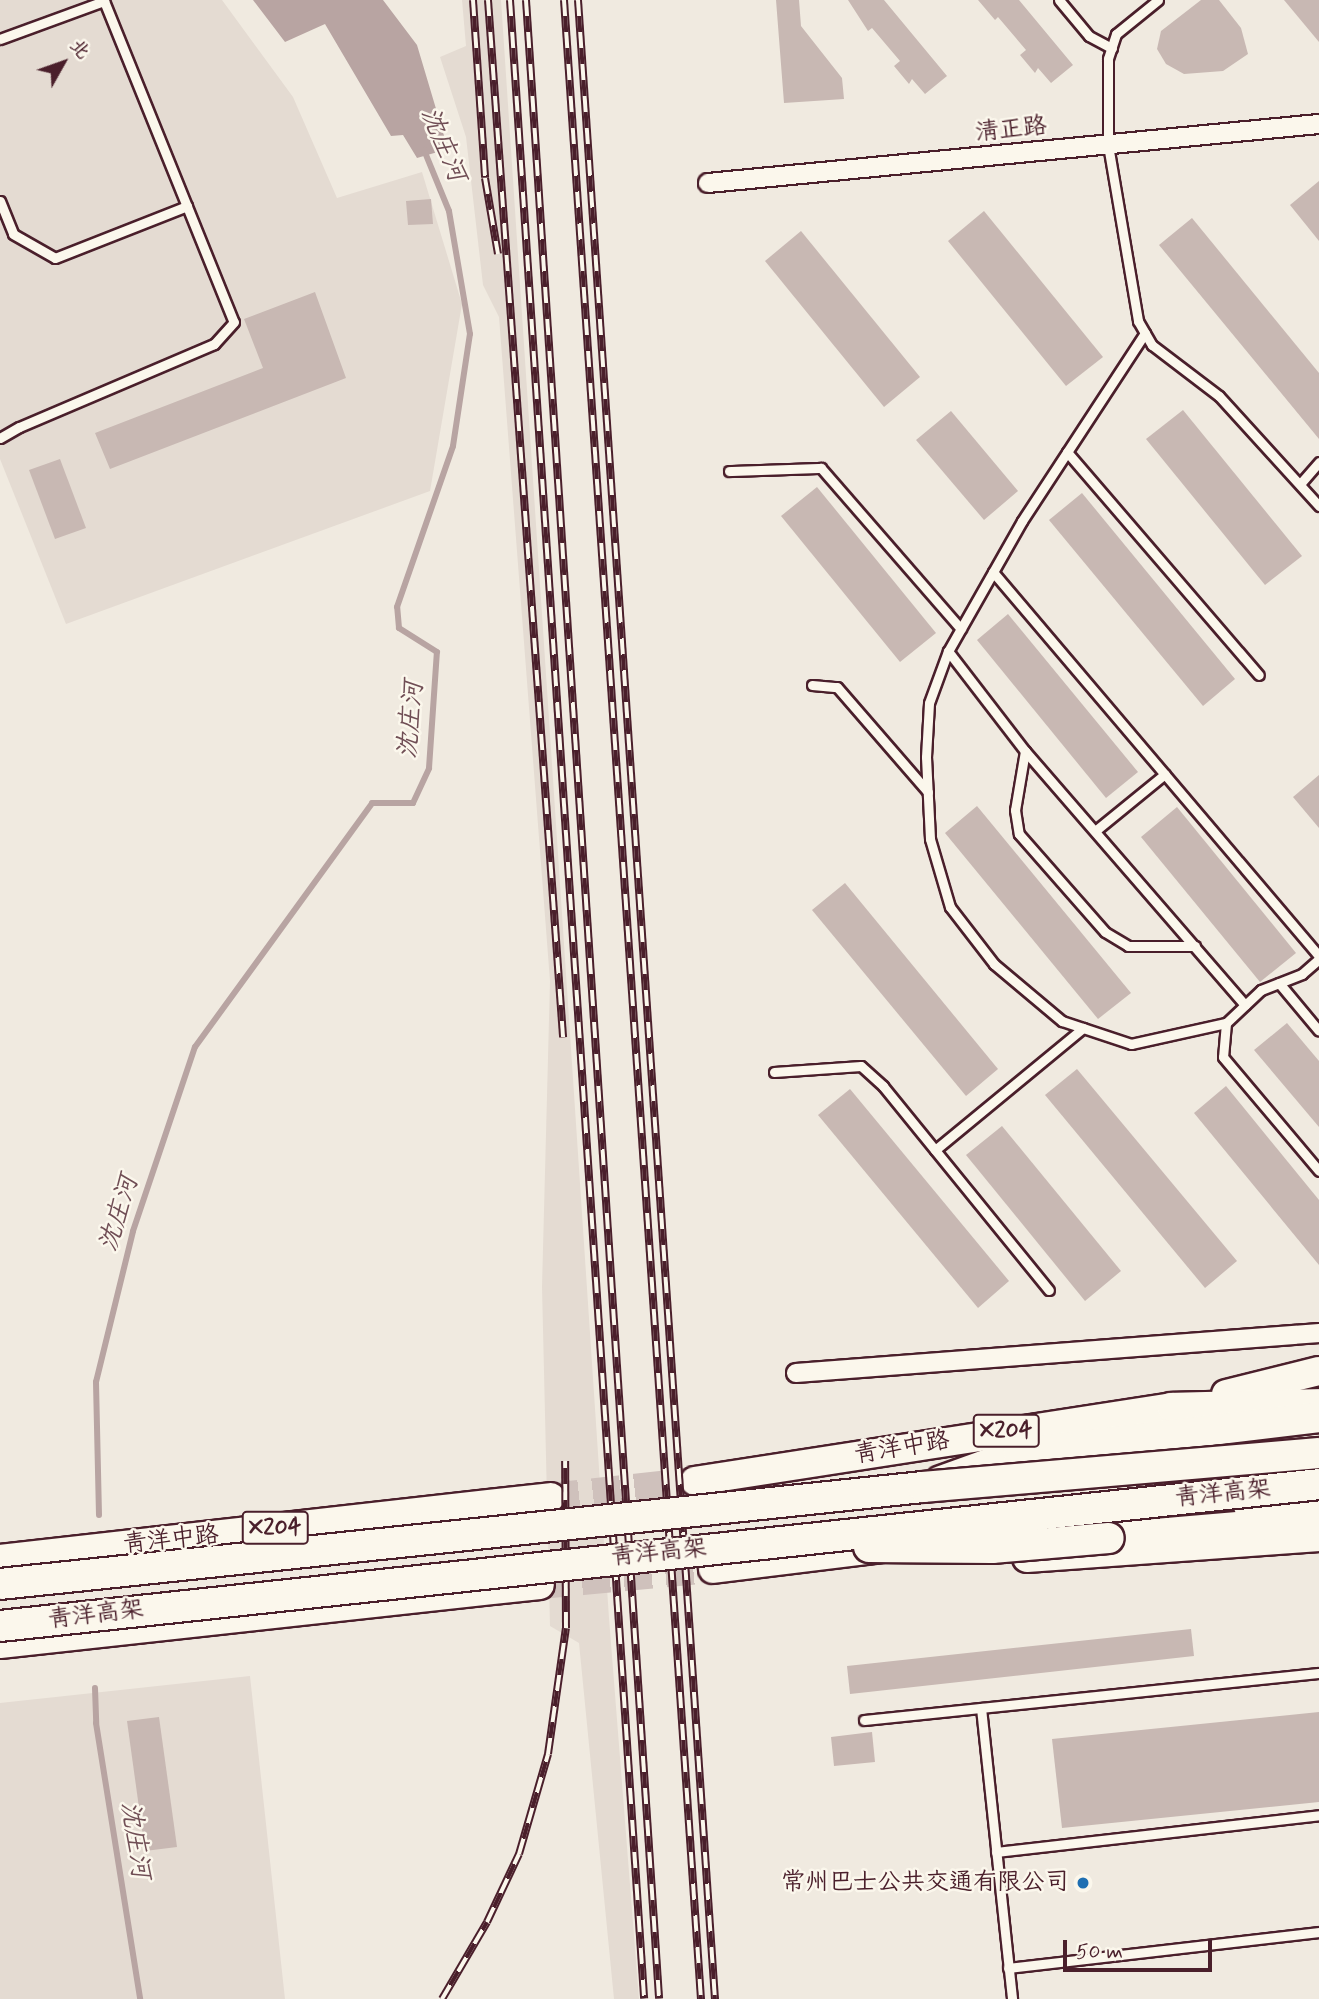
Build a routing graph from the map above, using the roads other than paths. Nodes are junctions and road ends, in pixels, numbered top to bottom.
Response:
1 (1059, 0) edge
2 (1158, 0) edge
3 (0, 39) edge
4 (1112, 48) junction
5 (1319, 124) edge
6 (1108, 145) junction
7 (708, 183) dead end
8 (0, 201) edge
9 (187, 206) junction
10 (1145, 333) junction
11 (0, 438) edge
12 (1067, 452) junction
13 (1319, 463) edge
14 (729, 471) dead end
15 (1300, 484) junction
16 (1319, 506) edge
17 (993, 572) junction
18 (961, 629) junction
19 (948, 651) junction
20 (1259, 676) dead end
21 (812, 685) dead end
22 (1025, 751) junction
23 (1164, 774) junction
24 (928, 792) junction
25 (1095, 831) junction
26 (1195, 946) junction
27 (1319, 958) edge
28 (1279, 983) junction
29 (1245, 1005) junction
30 (1226, 1023) junction
31 (1083, 1028) junction
32 (1319, 1031) edge
33 (774, 1072) dead end
34 (935, 1150) junction
35 (1319, 1171) edge
36 (1049, 1290) dead end
37 (1319, 1333) edge
38 (1319, 1371) edge
39 (796, 1373) dead end
40 (1319, 1403) edge
41 (1171, 1407) junction
42 (1319, 1417) edge
43 (1319, 1453) edge
44 (695, 1481) tunnel mouth
45 (1319, 1484) edge
46 (923, 1487) junction
47 (551, 1497) tunnel mouth
48 (1319, 1499) edge
49 (1319, 1520) edge
50 (1319, 1537) edge
51 (714, 1558) junction
52 (0, 1559) edge
53 (0, 1584) edge
54 (540, 1585) tunnel mouth
55 (0, 1626) edge
56 (0, 1644) edge
57 (1319, 1673) edge
58 (981, 1708) junction
59 (864, 1720) dead end
60 (1319, 1815) edge
61 (996, 1852) junction
62 (1319, 1932) edge
63 (1009, 1968) junction
64 (1012, 1999) edge

1 - 4 lane
2 - 4 lane
3 - 9 lane
4 - 6 lane
5 - 6 street, 清正路
6 - 7 street, 清正路
6 - 10 lane
8 - 9 lane
9 - 11 lane
10 - 12 lane
10 - 15 lane
12 - 17 lane
12 - 20 lane
13 - 15 lane
14 - 18 lane
15 - 16 lane
17 - 18 lane
17 - 23 lane
18 - 19 lane
19 - 22 lane
19 - 24 lane
21 - 24 lane
22 - 25 lane
22 - 26 lane
23 - 25 lane
23 - 27 lane
24 - 31 lane
25 - 26 lane
26 - 29 lane
27 - 28 lane
28 - 29 lane
28 - 32 lane
29 - 30 lane
30 - 31 lane
30 - 35 lane
31 - 34 lane
33 - 34 lane
34 - 36 lane
37 - 39 street
38 - 41 main road
40 - 41 main road, 青洋中路 / X204
41 - 44 main road, 青洋中路 / X204
42 - 46 highway, bridge
43 - 46 highway, 青洋高架, bridge
45 - 51 highway, 青洋高架, bridge
46 - 53 highway, 青洋高架, bridge
47 - 52 main road, 青洋中路 / X204
48 - 51 main road
49 - 51 highway, bridge
50 - 51 main road
51 - 55 highway, 青洋高架, bridge
54 - 56 main road
57 - 58 lane
58 - 59 lane
58 - 61 lane
60 - 61 lane
61 - 63 lane
62 - 63 lane
63 - 64 lane

